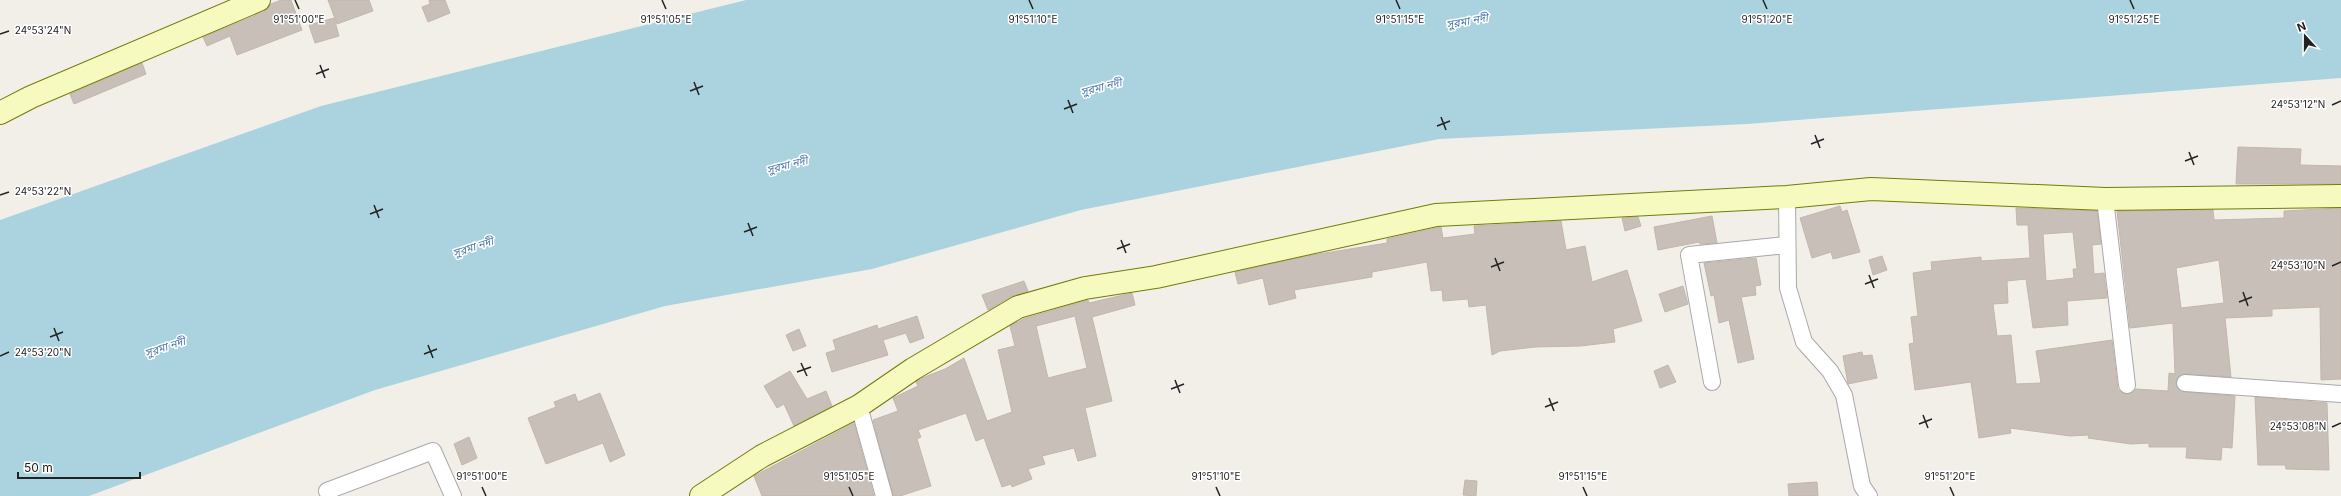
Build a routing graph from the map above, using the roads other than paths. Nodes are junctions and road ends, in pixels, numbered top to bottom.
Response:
1 (259, 0) edge
2 (0, 113) edge
3 (2341, 196) edge
4 (1788, 198) junction
5 (2105, 199) junction
6 (1786, 245) junction
7 (1712, 382) dead end
8 (2185, 383) dead end
9 (2127, 385) dead end
10 (2341, 394) edge
11 (860, 406) junction
12 (327, 491) dead end
13 (453, 496) edge
14 (701, 496) edge
15 (884, 496) edge
16 (1869, 496) edge

1 - 2 street
3 - 5 street
4 - 5 street
4 - 6 street
4 - 11 street
5 - 9 street
6 - 7 street
6 - 16 street
8 - 10 street
11 - 14 street
11 - 15 street
12 - 13 street

